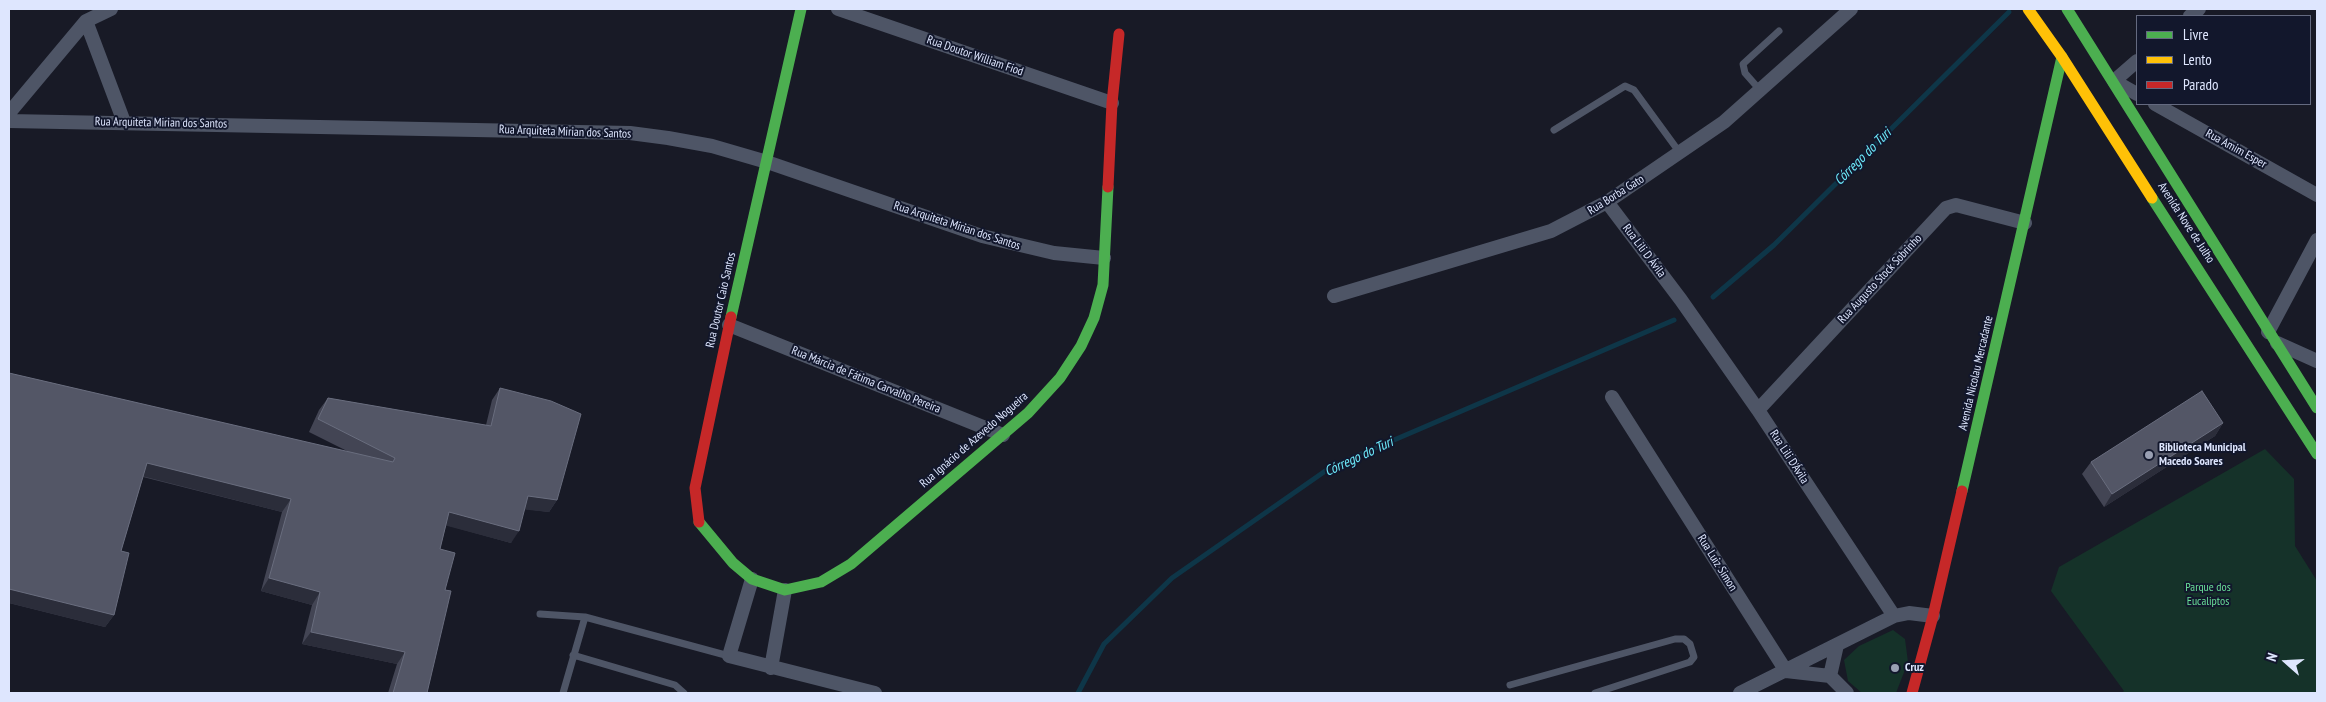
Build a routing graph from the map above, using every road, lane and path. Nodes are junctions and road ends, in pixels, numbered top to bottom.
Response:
1 (112, 9) edge
2 (801, 9) edge
3 (838, 9) edge
4 (1851, 9) edge
5 (2028, 9) edge
6 (2070, 10) edge
7 (86, 21) junction
8 (1778, 31) dead end
9 (1120, 34) dead end
10 (2062, 57) junction
11 (2136, 62) edge
12 (2114, 81) junction
13 (1760, 90) junction
14 (2136, 93) edge
15 (1112, 103) junction
16 (2157, 105) edge
17 (9, 113) edge
18 (9, 121) edge
19 (124, 122) junction
20 (1554, 130) dead end
21 (1680, 153) junction
22 (767, 162) junction
23 (2317, 195) edge
24 (1607, 202) junction
25 (2025, 222) junction
26 (2317, 240) edge
27 (1104, 258) junction
28 (1334, 296) dead end
29 (1682, 300) joint
30 (729, 325) junction
31 (2260, 336) junction
32 (2317, 361) edge
33 (1612, 397) dead end
34 (2317, 408) edge
35 (1758, 410) junction
36 (1003, 435) junction
37 (2317, 454) edge
38 (752, 579) junction
39 (784, 590) junction
40 (540, 614) dead end
41 (1894, 616) junction
42 (1933, 616) junction
43 (585, 617) junction
44 (1837, 645) junction
45 (573, 656) junction
46 (729, 656) junction
47 (771, 668) junction
48 (1786, 671) junction
49 (1830, 676) junction
50 (1510, 685) dead end
51 (563, 693) edge
52 (684, 693) edge
53 (875, 693) edge
54 (1595, 693) edge
55 (1740, 693) edge
56 (1848, 693) edge
57 (1912, 693) edge

1 - 7 street
2 - 22 main road, Rua Doutor Caio Santos
3 - 15 street, Rua Doutor William Fiod
4 - 13 street, Rua Borba Gato
5 - 10 main road, Avenida Nove de Julho
6 - 12 main road, Avenida Nove de Julho
7 - 17 street
7 - 19 street
8 - 13 lane
9 - 15 main road, Rua Ignácio de Azevedo Nogueira
10 - 25 main road, Avenida Nicolau Mercadante
10 - 31 main road, Avenida Nove de Julho
11 - 12 street
12 - 14 street
12 - 31 main road, Avenida Nove de Julho
13 - 21 street, Rua Borba Gato
15 - 27 main road, Rua Ignácio de Azevedo Nogueira
16 - 23 street, Rua Amim Esper
18 - 19 street, Rua Arquiteta Mirian dos Santos
19 - 22 street, Rua Arquiteta Mirian dos Santos
20 - 21 lane
21 - 24 street, Rua Borba Gato
22 - 27 street, Rua Arquiteta Mirian dos Santos
22 - 30 main road, Rua Doutor Caio Santos
24 - 28 street, Rua Borba Gato
24 - 29 street, Rua Lili D Ávila
25 - 35 street, Rua Augusto Stock Sobrinho
25 - 42 main road, Avenida Nicolau Mercadante
26 - 31 street
27 - 36 main road, Rua Ignácio de Azevedo Nogueira
29 - 35 street, Rua Lili D'Ávila
30 - 36 street, Rua Márcia de Fátima Carvalho Pereira
30 - 38 main road, Rua Doutor Caio Santos
31 - 32 street
31 - 34 main road, Avenida Nove de Julho
31 - 37 main road, Avenida Nove de Julho
33 - 48 street, Rua Luiz Simon
35 - 41 street, Rua Lili D'Ávila
36 - 39 main road, Rua Ignácio de Azevedo Nogueira
38 - 39 main road
38 - 46 street
39 - 47 street
40 - 43 lane
41 - 42 street
41 - 44 street
42 - 57 main road, Avenida Nicolau Mercadante
43 - 45 lane
43 - 46 lane
44 - 48 street
44 - 49 street
45 - 51 lane
45 - 52 lane
46 - 47 street
47 - 53 street
48 - 49 street
48 - 55 street
49 - 56 street
50 - 54 lane

